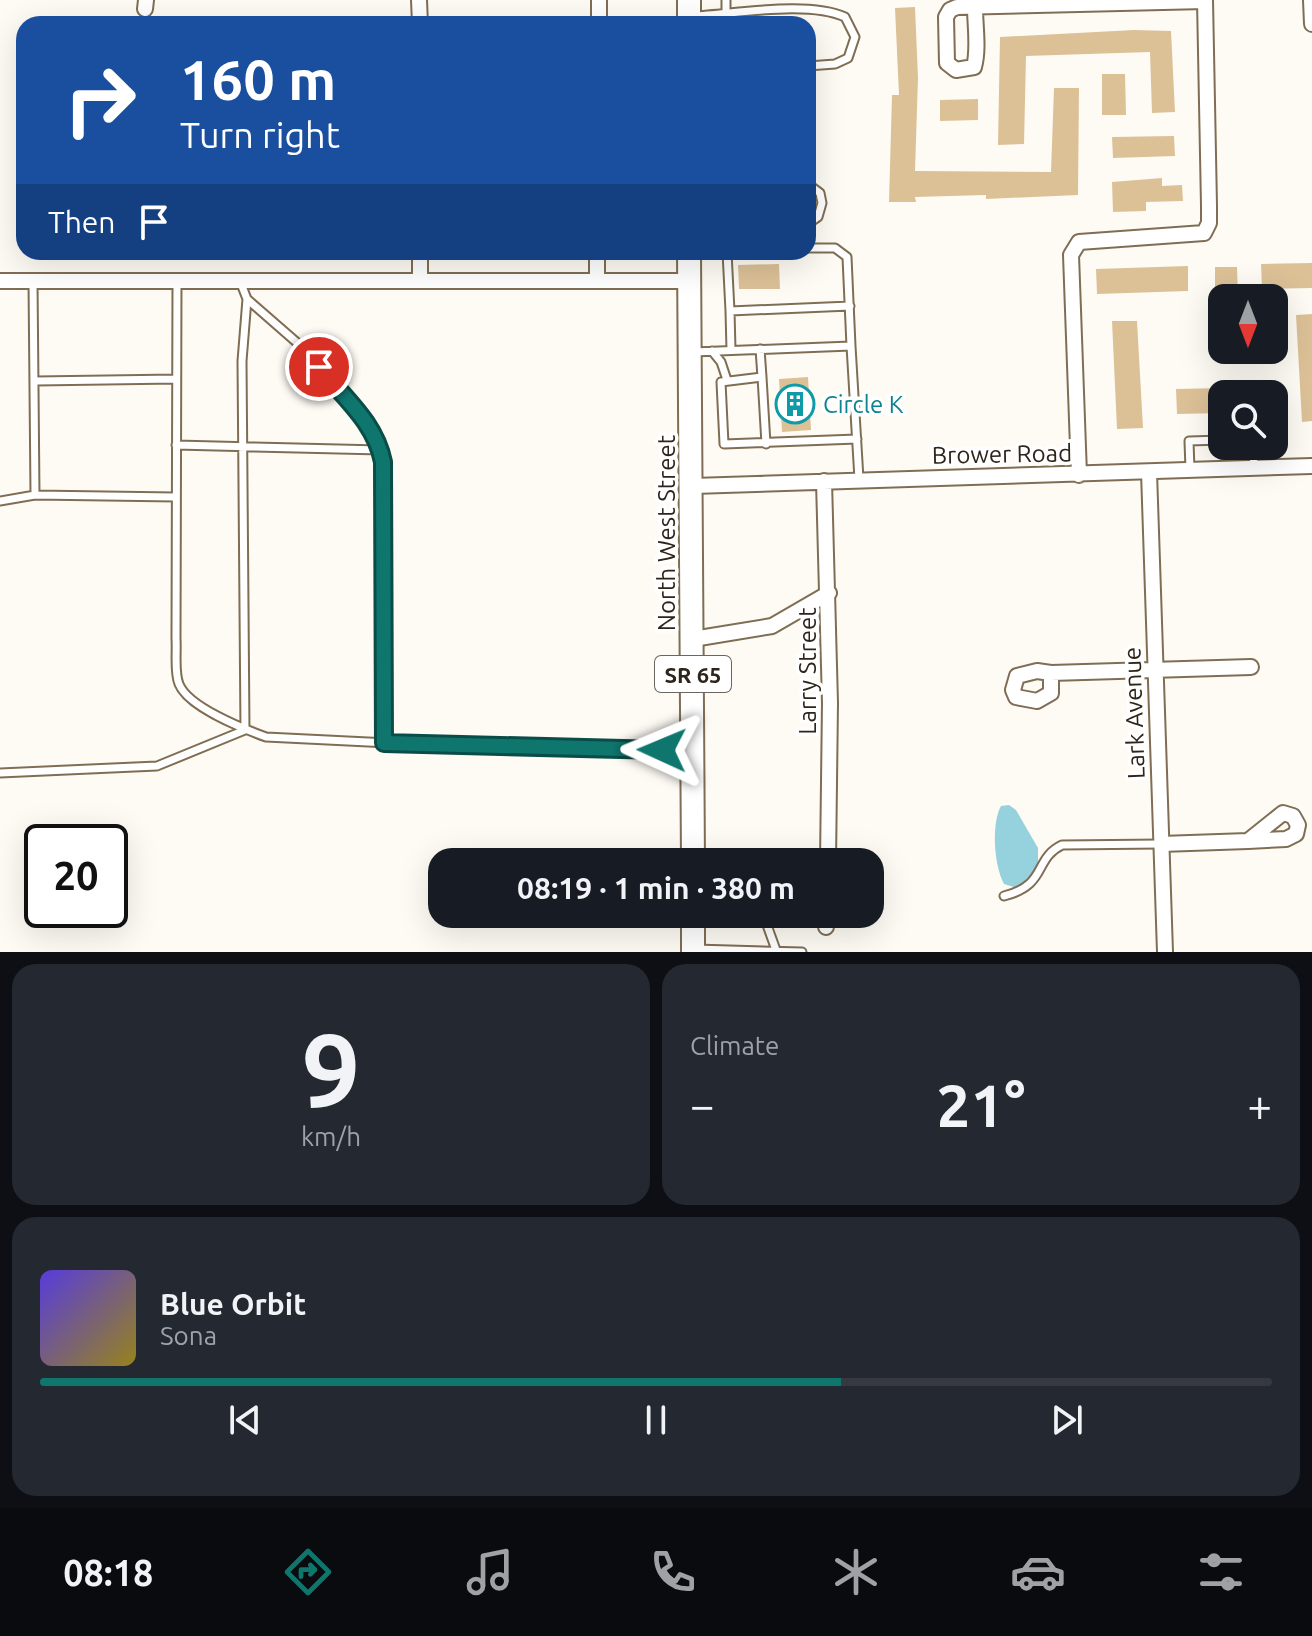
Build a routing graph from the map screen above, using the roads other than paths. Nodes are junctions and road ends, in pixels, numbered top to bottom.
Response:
1 (726, 0) edge
2 (835, 0) edge
3 (1205, 0) edge
4 (1311, 0) edge
5 (975, 7) dead end
6 (835, 11) junction
7 (726, 12) junction
8 (689, 13) edge
9 (723, 16) edge
10 (1312, 24) edge
11 (816, 65) edge
12 (816, 190) edge
13 (816, 218) edge
14 (816, 248) edge
15 (420, 260) edge
16 (597, 260) edge
17 (689, 260) edge
18 (727, 260) edge
19 (0, 281) edge
20 (33, 281) junction
21 (175, 281) junction
22 (240, 281) junction
23 (420, 281) junction
24 (597, 281) junction
25 (690, 281) junction
26 (247, 299) junction
27 (850, 306) junction
28 (730, 311) junction
29 (851, 346) junction
30 (760, 349) junction
31 (731, 350) junction
32 (701, 351) junction
33 (762, 377) junction
34 (176, 379) junction
35 (727, 380) junction
36 (36, 381) junction
37 (857, 439) junction
38 (1208, 440) edge
39 (243, 444) junction
40 (766, 444) junction
41 (176, 445) junction
42 (381, 450) junction
43 (1254, 460) edge
44 (1312, 466) edge
45 (1254, 468) junction
46 (1190, 470) junction
47 (1149, 472) junction
48 (1079, 475) junction
49 (859, 479) junction
50 (824, 481) junction
51 (693, 486) junction
52 (35, 495) junction
53 (175, 497) junction
54 (0, 501) edge
55 (829, 593) junction
56 (693, 639) junction
57 (1251, 667) dead end
58 (1155, 670) junction
59 (1051, 673) dead end
60 (245, 730) junction
61 (384, 743) junction
62 (693, 750) junction
63 (0, 773) edge
64 (1248, 841) junction
65 (1161, 844) junction
66 (693, 848) edge
67 (828, 848) edge
68 (1004, 896) dead end
69 (693, 928) edge
70 (768, 928) edge
71 (693, 950) edge
72 (776, 950) junction
73 (802, 952) edge
74 (1165, 952) edge

1 - 7 lane
2 - 6 lane
3 - 5 street
3 - 48 street
4 - 10 street
6 - 7 lane
6 - 11 lane
7 - 8 lane
7 - 9 lane
12 - 13 lane
14 - 27 lane
15 - 23 street
16 - 24 street
17 - 25 main road, North West Street / SR 65
18 - 28 lane
19 - 20 street
20 - 21 street
20 - 36 lane
21 - 22 street
21 - 34 lane
22 - 23 street
22 - 26 lane
23 - 24 street
24 - 25 street
25 - 32 main road, North West Street / SR 65
26 - 39 lane
26 - 42 lane
27 - 28 lane
27 - 29 lane
28 - 31 lane
29 - 30 lane
29 - 37 lane
30 - 31 lane
30 - 33 lane
31 - 32 lane
32 - 35 lane
32 - 51 main road, North West Street / SR 65
33 - 35 lane
33 - 40 lane
34 - 36 lane
34 - 41 lane
35 - 40 lane
36 - 52 lane
37 - 40 lane
37 - 49 lane
38 - 46 lane
39 - 41 lane
39 - 42 lane
39 - 60 lane
41 - 53 lane
42 - 61 lane
43 - 45 lane
44 - 45 street, Brower Road
45 - 46 street, Brower Road
46 - 47 street, Brower Road
47 - 48 street, Brower Road
47 - 58 street, Lark Avenue
48 - 49 street, Brower Road
49 - 50 street, Brower Road
50 - 51 street, Brower Road
50 - 55 street, Larry Street
51 - 56 main road, North West Street / SR 65
52 - 53 lane
52 - 54 lane
53 - 60 lane
55 - 56 street
55 - 67 street, Larry Street
56 - 62 main road, North West Street / SR 65
57 - 58 street
58 - 59 street
58 - 65 street, Lark Avenue
60 - 61 lane
60 - 63 lane
61 - 62 lane
62 - 66 main road, North West Street / SR 65
64 - 64 street
64 - 65 street
65 - 68 lane
65 - 74 street, Lark Avenue
69 - 71 main road
70 - 72 lane
71 - 72 lane
72 - 73 lane

